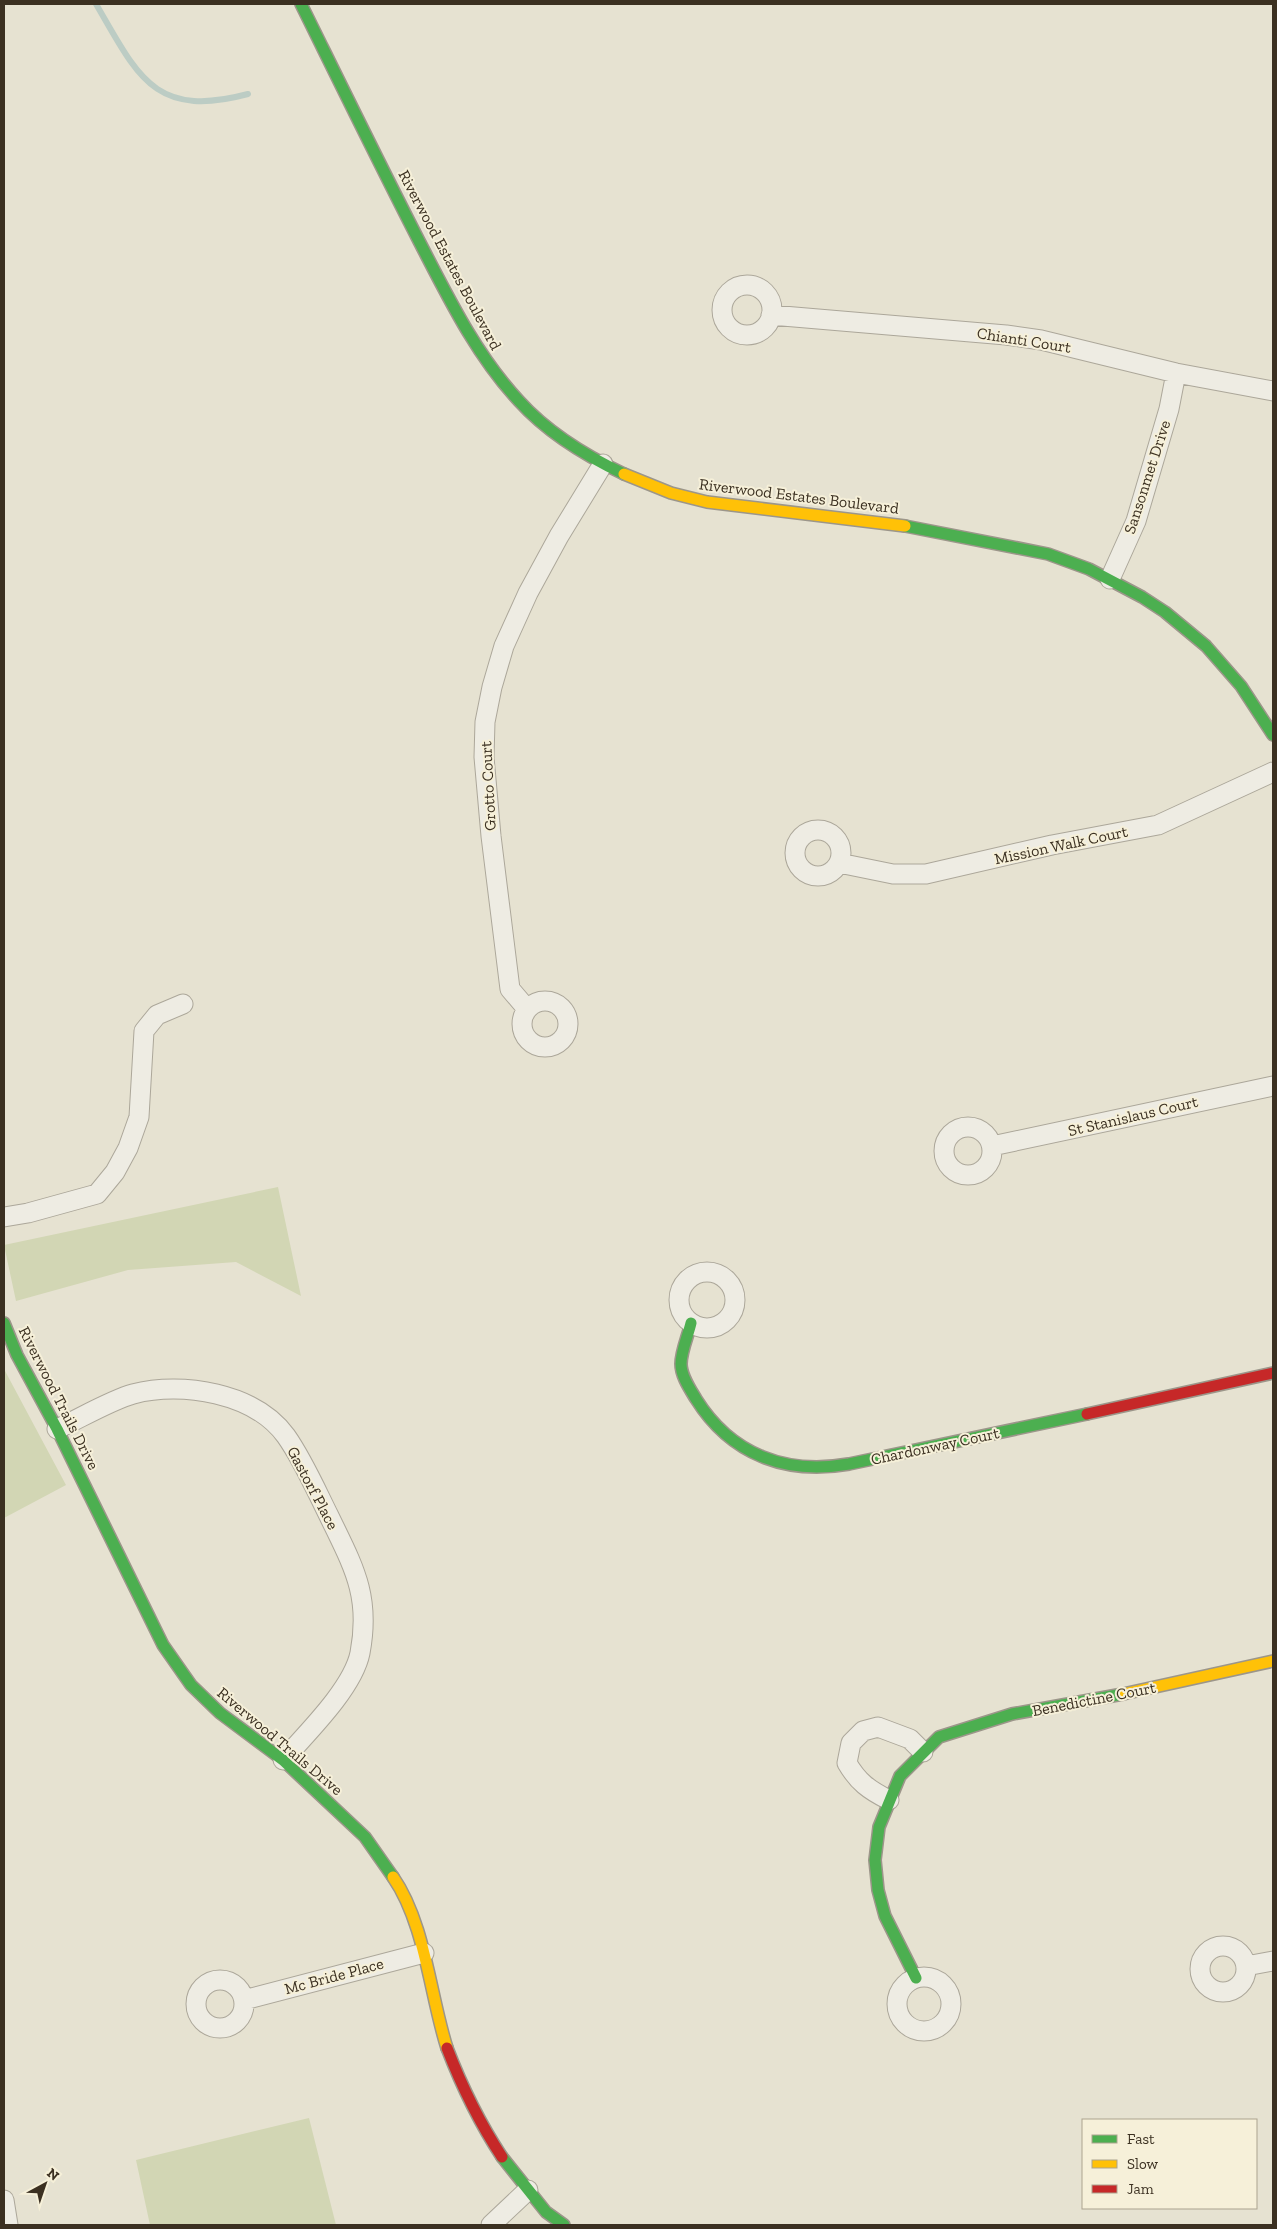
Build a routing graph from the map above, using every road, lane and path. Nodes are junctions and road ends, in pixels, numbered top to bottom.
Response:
1 (301, 4) edge
2 (771, 315) dead end
3 (1176, 373) junction
4 (1273, 391) edge
5 (603, 464) junction
6 (1110, 579) junction
7 (1273, 735) edge
8 (1273, 772) edge
9 (839, 862) dead end
10 (183, 1004) dead end
11 (527, 1010) dead end
12 (1273, 1086) edge
13 (992, 1146) dead end
14 (4, 1217) edge
15 (4, 1323) edge
16 (691, 1323) dead end
17 (1273, 1372) edge
18 (57, 1429) junction
19 (1273, 1661) edge
20 (923, 1752) junction
21 (283, 1760) junction
22 (889, 1800) junction
23 (424, 1953) junction
24 (1273, 1960) edge
25 (1246, 1966) dead end
26 (916, 1978) dead end
27 (244, 2000) dead end
28 (528, 2190) junction
29 (4, 2200) edge
30 (8, 2225) edge
31 (491, 2225) edge
32 (564, 2225) edge

1 - 5 street, Riverwood Estates Boulevard
2 - 3 street, Chianti Court
3 - 4 street, Chianti Court
3 - 6 street, Sansonmet Drive
5 - 6 street, Riverwood Estates Boulevard
5 - 11 street, Grotto Court
6 - 7 street, Riverwood Estates Boulevard
8 - 9 street, Mission Walk Court
10 - 14 street
12 - 13 street, St Stanislaus Court
15 - 18 street, Riverwood Trails Drive
16 - 17 street, Chardonway Court
18 - 21 street, Riverwood Trails Drive
18 - 21 street, Gastorf Place
19 - 20 street, Benedictine Court
20 - 22 street, Benedictine Court
20 - 22 street
21 - 23 street, Riverwood Trails Drive
22 - 26 street, Benedictine Court
23 - 27 street, Mc Bride Place
23 - 28 street, Riverwood Trails Drive
24 - 25 street
28 - 31 street
28 - 32 street, Riverwood Trails Drive
29 - 30 street

